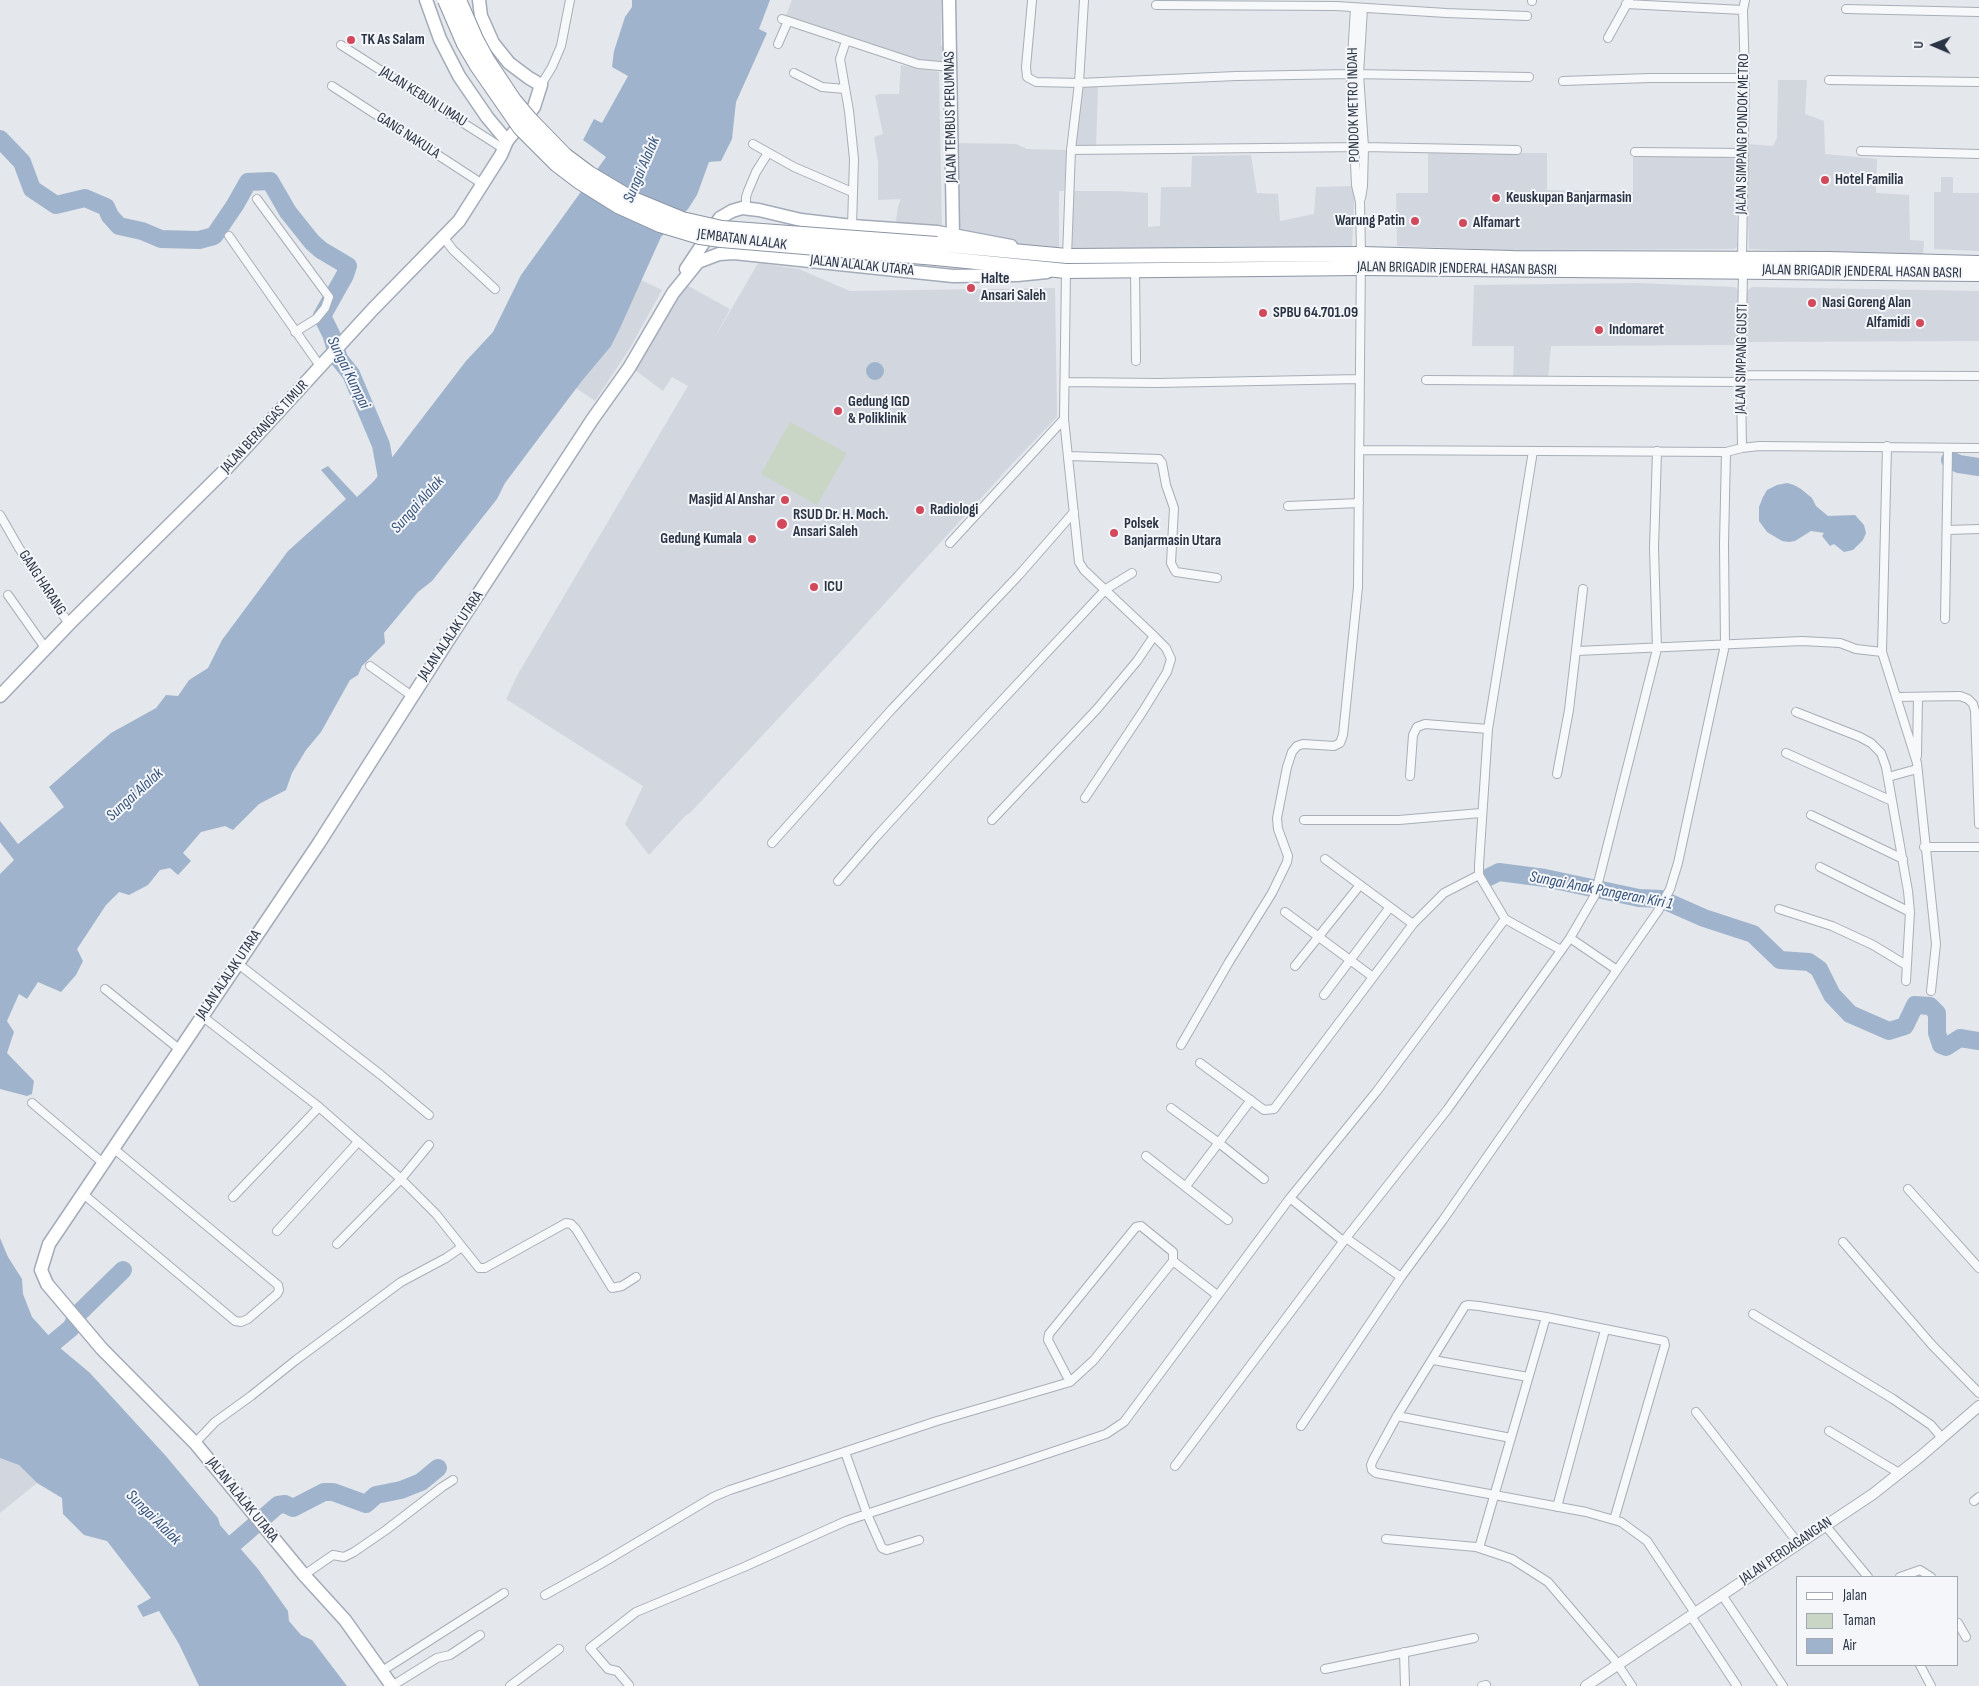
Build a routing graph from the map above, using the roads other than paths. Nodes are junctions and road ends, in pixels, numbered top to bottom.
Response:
1 (426, 0) edge
2 (445, 0) edge
3 (459, 0) edge
4 (479, 0) edge
5 (570, 0) edge
6 (949, 0) edge
7 (1084, 0) edge
8 (1378, 0) edge
9 (1708, 0) edge
10 (1745, 0) edge
11 (1032, 1) edge
12 (1628, 2) edge
13 (1156, 5) dead end
14 (1359, 8) junction
15 (1704, 8) junction
16 (1374, 9) junction
17 (1846, 9) dead end
18 (1743, 10) junction
19 (1979, 12) edge
20 (1526, 16) dead end
21 (1608, 38) dead end
22 (846, 41) junction
23 (778, 44) dead end
24 (341, 46) dead end
25 (950, 67) junction
26 (794, 73) dead end
27 (1355, 74) junction
28 (1529, 77) dead end
29 (1745, 78) junction
30 (1829, 80) dead end
31 (1563, 81) dead end
32 (1979, 82) edge
33 (1079, 83) junction
34 (541, 85) junction
35 (332, 86) dead end
36 (845, 88) junction
37 (753, 144) dead end
38 (506, 145) junction
39 (1355, 147) junction
40 (1364, 147) junction
41 (1071, 150) junction
42 (1517, 150) dead end
43 (1635, 152) dead end
44 (1743, 152) junction
45 (1861, 152) dead end
46 (768, 153) junction
47 (1979, 154) edge
48 (484, 185) junction
49 (852, 192) junction
50 (257, 199) dead end
51 (1360, 202) junction
52 (746, 208) junction
53 (852, 226) junction
54 (953, 235) junction
55 (229, 236) dead end
56 (444, 238) junction
57 (700, 246) junction
58 (936, 251) junction
59 (1063, 256) junction
60 (707, 258) junction
61 (1361, 261) junction
62 (1979, 263) edge
63 (1742, 265) junction
64 (1946, 268) junction
65 (1135, 269) junction
66 (1062, 271) junction
67 (1979, 274) edge
68 (496, 289) dead end
69 (673, 293) junction
70 (295, 332) junction
71 (1136, 361) dead end
72 (320, 366) junction
73 (1979, 376) edge
74 (1741, 378) junction
75 (1359, 379) junction
76 (1426, 380) dead end
77 (1065, 382) junction
78 (1064, 419) junction
79 (1887, 446) junction
80 (1742, 448) junction
81 (1948, 448) junction
82 (1979, 448) edge
83 (1359, 450) junction
84 (1533, 451) junction
85 (1657, 451) junction
86 (1726, 452) junction
87 (1068, 456) junction
88 (1359, 503) junction
89 (1288, 506) dead end
90 (1074, 512) junction
91 (0, 515) edge
92 (1979, 529) edge
93 (1947, 530) junction
94 (950, 543) dead end
95 (1132, 573) dead end
96 (1217, 578) dead end
97 (1583, 589) dead end
98 (1106, 590) junction
99 (8, 595) dead end
100 (1945, 619) dead end
101 (69, 624) junction
102 (1154, 636) junction
103 (1725, 646) junction
104 (46, 649) junction
105 (1657, 649) junction
106 (1576, 651) junction
107 (1882, 652) junction
108 (370, 666) dead end
109 (0, 696) edge
110 (412, 696) junction
111 (1896, 697) junction
112 (1918, 697) junction
113 (1796, 712) dead end
114 (1488, 729) junction
115 (1786, 753) dead end
116 (1917, 766) junction
117 (1557, 774) dead end
118 (1410, 776) dead end
119 (1888, 778) junction
120 (1085, 798) dead end
121 (1892, 800) junction
122 (1482, 813) junction
123 (1811, 815) dead end
124 (992, 820) dead end
125 (1304, 820) dead end
126 (1979, 824) edge
127 (772, 843) dead end
128 (1924, 847) junction
129 (1979, 847) edge
130 (1325, 859) dead end
131 (1902, 859) junction
132 (1820, 868) dead end
133 (1480, 877) junction
134 (838, 881) dead end
135 (1360, 885) junction
136 (1390, 906) junction
137 (1779, 908) dead end
138 (1285, 912) dead end
139 (1910, 912) junction
140 (1505, 919) junction
141 (1413, 924) junction
142 (1318, 937) junction
143 (1570, 938) junction
144 (1562, 950) junction
145 (1350, 960) junction
146 (237, 963) junction
147 (1906, 965) junction
148 (1296, 966) dead end
149 (1617, 970) junction
150 (1374, 977) junction
151 (1906, 981) dead end
152 (105, 988) dead end
153 (1931, 991) dead end
154 (1324, 995) dead end
155 (202, 1016) junction
156 (1181, 1045) dead end
157 (179, 1049) junction
158 (1200, 1063) dead end
159 (1251, 1100) junction
160 (32, 1103) dead end
161 (319, 1107) junction
162 (1171, 1108) dead end
163 (430, 1115) dead end
164 (358, 1142) junction
165 (1219, 1143) junction
166 (429, 1144) dead end
167 (113, 1148) junction
168 (1146, 1156) dead end
169 (103, 1163) junction
170 (401, 1179) junction
171 (1264, 1179) dead end
172 (1186, 1186) junction
173 (1908, 1189) dead end
174 (82, 1194) junction
175 (233, 1197) dead end
176 (1290, 1198) junction
177 (1228, 1220) dead end
178 (277, 1231) dead end
179 (1345, 1239) junction
180 (1843, 1242) dead end
181 (337, 1244) dead end
182 (460, 1246) junction
183 (1173, 1261) junction
184 (1979, 1268) edge
185 (636, 1277) dead end
186 (1401, 1277) junction
187 (1217, 1295) junction
188 (1753, 1314) dead end
189 (1546, 1317) junction
190 (1605, 1330) junction
191 (1433, 1360) junction
192 (1528, 1378) junction
193 (1070, 1382) junction
194 (1979, 1393) edge
195 (1979, 1406) edge
196 (1696, 1412) dead end
197 (1397, 1416) junction
198 (1301, 1426) dead end
199 (1829, 1431) dead end
200 (1511, 1438) junction
201 (1942, 1438) junction
202 (195, 1443) junction
203 (845, 1452) junction
204 (1175, 1466) dead end
205 (1899, 1473) junction
206 (453, 1480) dead end
207 (1494, 1494) junction
208 (1557, 1507) junction
209 (867, 1514) junction
210 (1614, 1520) junction
211 (1825, 1524) junction
212 (1386, 1539) dead end
213 (919, 1540) dead end
214 (1798, 1543) junction
215 (1479, 1548) junction
216 (304, 1576) junction
217 (1867, 1576) edge
218 (1903, 1576) edge
219 (1929, 1576) edge
220 (504, 1592) dead end
221 (545, 1595) dead end
222 (1722, 1595) junction
223 (1693, 1614) junction
224 (1959, 1625) edge
225 (480, 1635) dead end
226 (1966, 1637) dead end
227 (1474, 1638) dead end
228 (559, 1649) dead end
229 (1404, 1652) junction
230 (1618, 1665) junction
231 (1921, 1666) edge
232 (1325, 1669) dead end
233 (382, 1671) junction
234 (629, 1685) edge
235 (392, 1686) edge
236 (510, 1686) edge
237 (1405, 1686) edge
238 (1586, 1686) edge
239 (1632, 1686) edge
240 (1737, 1686) edge
241 (1784, 1686) edge
242 (1931, 1686) edge

1 - 38 main road
2 - 58 highway, JEMBATAN ALALAK, bridge
3 - 58 highway, JEMBATAN ALALAK, bridge
4 - 34 main road
5 - 34 street
6 - 25 main road, JALAN TEMBUS PERUMNAS
7 - 33 street
8 - 16 street
9 - 15 street
10 - 18 street, JALAN SIMPANG PONDOK METRO
11 - 33 street
12 - 15 street
12 - 21 street
13 - 14 street
14 - 16 street
14 - 27 street, PONDOK METRO INDAH
15 - 18 street
16 - 20 street
17 - 19 street
18 - 29 street, JALAN SIMPANG PONDOK METRO
22 - 23 street
22 - 25 street
22 - 36 street
24 - 38 street, JALAN KEBUN LIMAU
25 - 54 main road, JALAN TEMBUS PERUMNAS
26 - 36 street
27 - 28 street
27 - 33 street
27 - 39 street, PONDOK METRO INDAH
27 - 40 street, PONDOK METRO INDAH
29 - 31 street
29 - 44 street, JALAN SIMPANG PONDOK METRO
30 - 32 street
33 - 41 street
34 - 38 main road, JALAN BERANGAS TIMUR
35 - 48 street, GANG NAKULA
36 - 49 street
37 - 46 street
38 - 48 main road, JALAN BERANGAS TIMUR
39 - 40 street
39 - 41 street
39 - 51 street, PONDOK METRO INDAH
40 - 42 street
40 - 51 street, PONDOK METRO INDAH
41 - 59 street
43 - 44 street
44 - 63 street, JALAN SIMPANG PONDOK METRO
45 - 47 street
46 - 49 street
46 - 52 street
48 - 56 main road, JALAN BERANGAS TIMUR
49 - 53 street
50 - 70 street
51 - 61 street, PONDOK METRO INDAH
52 - 53 main road
52 - 57 main road
53 - 54 main road
54 - 59 main road
55 - 70 street
56 - 68 street
56 - 72 main road, JALAN BERANGAS TIMUR
57 - 60 main road
57 - 69 main road
58 - 59 highway, JALAN BRIGADIR JENDERAL HASAN BASRI
58 - 66 highway, JALAN BRIGADIR JENDERAL HASAN BASRI
59 - 61 highway, JALAN BRIGADIR JENDERAL HASAN BASRI
60 - 66 main road, JALAN ALALAK UTARA
60 - 69 main road, JALAN ALALAK UTARA
61 - 63 highway, JALAN BRIGADIR JENDERAL HASAN BASRI
61 - 65 highway, JALAN BRIGADIR JENDERAL HASAN BASRI
61 - 75 street, PONDOK METRO INDAH
62 - 64 highway, JALAN BRIGADIR JENDERAL HASAN BASRI
63 - 64 highway, JALAN BRIGADIR JENDERAL HASAN BASRI
63 - 74 street, JALAN SIMPANG GUSTI
64 - 67 highway, JALAN BRIGADIR JENDERAL HASAN BASRI
65 - 66 highway, JALAN BRIGADIR JENDERAL HASAN BASRI
65 - 71 street
66 - 77 street
69 - 110 main road, JALAN ALALAK UTARA
70 - 72 street
72 - 101 main road, JALAN BERANGAS TIMUR
73 - 74 street
74 - 76 street
74 - 80 street, JALAN SIMPANG GUSTI
75 - 77 street
75 - 83 street, PONDOK METRO INDAH
77 - 78 street
78 - 87 street
78 - 94 street
79 - 80 street
79 - 81 street
79 - 107 street
80 - 86 street
81 - 82 street
81 - 93 street
83 - 84 street
83 - 88 street, PONDOK METRO INDAH
84 - 85 street
84 - 114 street
85 - 86 street
85 - 105 street
86 - 103 street
87 - 90 street
87 - 96 street
88 - 89 street
88 - 156 street, PONDOK METRO INDAH
90 - 98 street
90 - 127 street
91 - 101 street, GANG HARANG
92 - 93 street
93 - 100 street
95 - 98 street
97 - 106 street
98 - 102 street
98 - 134 street
99 - 104 street
101 - 104 main road, JALAN BERANGAS TIMUR
102 - 120 street
102 - 124 street
103 - 105 street
103 - 107 street
103 - 149 street
104 - 109 main road, JALAN BERANGAS TIMUR
105 - 106 street
105 - 143 street
106 - 117 street
107 - 111 street
108 - 110 street
110 - 146 main road, JALAN ALALAK UTARA
111 - 112 street
111 - 116 street
112 - 116 street
112 - 126 street
113 - 119 street
114 - 118 street
114 - 122 street
115 - 121 street
116 - 119 street
116 - 128 street
119 - 121 street
121 - 131 street
122 - 125 street
122 - 133 street
123 - 131 street
128 - 129 street
128 - 153 street
130 - 135 street
131 - 139 street
132 - 139 street
133 - 140 street
133 - 141 street
135 - 136 street
135 - 142 street
136 - 141 street
136 - 145 street
137 - 147 street
138 - 142 street
139 - 147 street
140 - 144 street
140 - 176 street
141 - 150 street
142 - 145 street
142 - 148 street
143 - 144 street
143 - 149 street
144 - 179 street
145 - 150 street
145 - 154 street
146 - 155 main road, JALAN ALALAK UTARA
146 - 163 street
147 - 151 street
149 - 186 street
150 - 159 street
152 - 157 street
155 - 157 main road, JALAN ALALAK UTARA
155 - 161 street
157 - 167 main road, JALAN ALALAK UTARA
158 - 159 street
159 - 165 street
160 - 169 street
161 - 164 street
161 - 175 street
162 - 165 street
164 - 170 street
164 - 178 street
165 - 171 street
165 - 172 street
166 - 170 street
167 - 169 main road, JALAN ALALAK UTARA
167 - 174 street
168 - 172 street
169 - 174 main road, JALAN ALALAK UTARA
170 - 181 street
170 - 182 street
172 - 177 street
173 - 184 street
174 - 202 main road, JALAN ALALAK UTARA
176 - 179 street
176 - 187 street
179 - 186 street
179 - 204 street
180 - 194 street
182 - 185 street
182 - 202 street
183 - 187 street
183 - 193 street
183 - 193 street
186 - 198 street
187 - 209 street
188 - 201 street
189 - 190 street
189 - 191 street
189 - 192 street
190 - 208 street
190 - 210 street
191 - 192 street
191 - 197 street
192 - 200 street
193 - 203 street
195 - 201 street, JALAN PERDAGANGAN
196 - 214 street
197 - 200 street
197 - 207 street
199 - 205 street
200 - 207 street
201 - 205 street, JALAN PERDAGANGAN
202 - 216 main road, JALAN ALALAK UTARA
203 - 209 street
203 - 221 street
205 - 211 street, JALAN PERDAGANGAN
206 - 216 street
207 - 208 street
207 - 215 street
208 - 210 street
209 - 213 street
209 - 234 street
210 - 223 street
211 - 214 street, JALAN PERDAGANGAN
211 - 217 street
212 - 215 street
214 - 222 street, JALAN PERDAGANGAN
215 - 230 street
216 - 233 main road, JALAN ALALAK UTARA
218 - 219 street
220 - 233 street
222 - 223 street, JALAN PERDAGANGAN
222 - 241 street
223 - 230 street, JALAN PERDAGANGAN
223 - 240 street
224 - 226 street
225 - 235 street
227 - 229 street
228 - 236 street
229 - 232 street
229 - 237 street
230 - 238 street, JALAN PERDAGANGAN
230 - 239 street
231 - 242 street
233 - 235 main road, JALAN ALALAK UTARA

